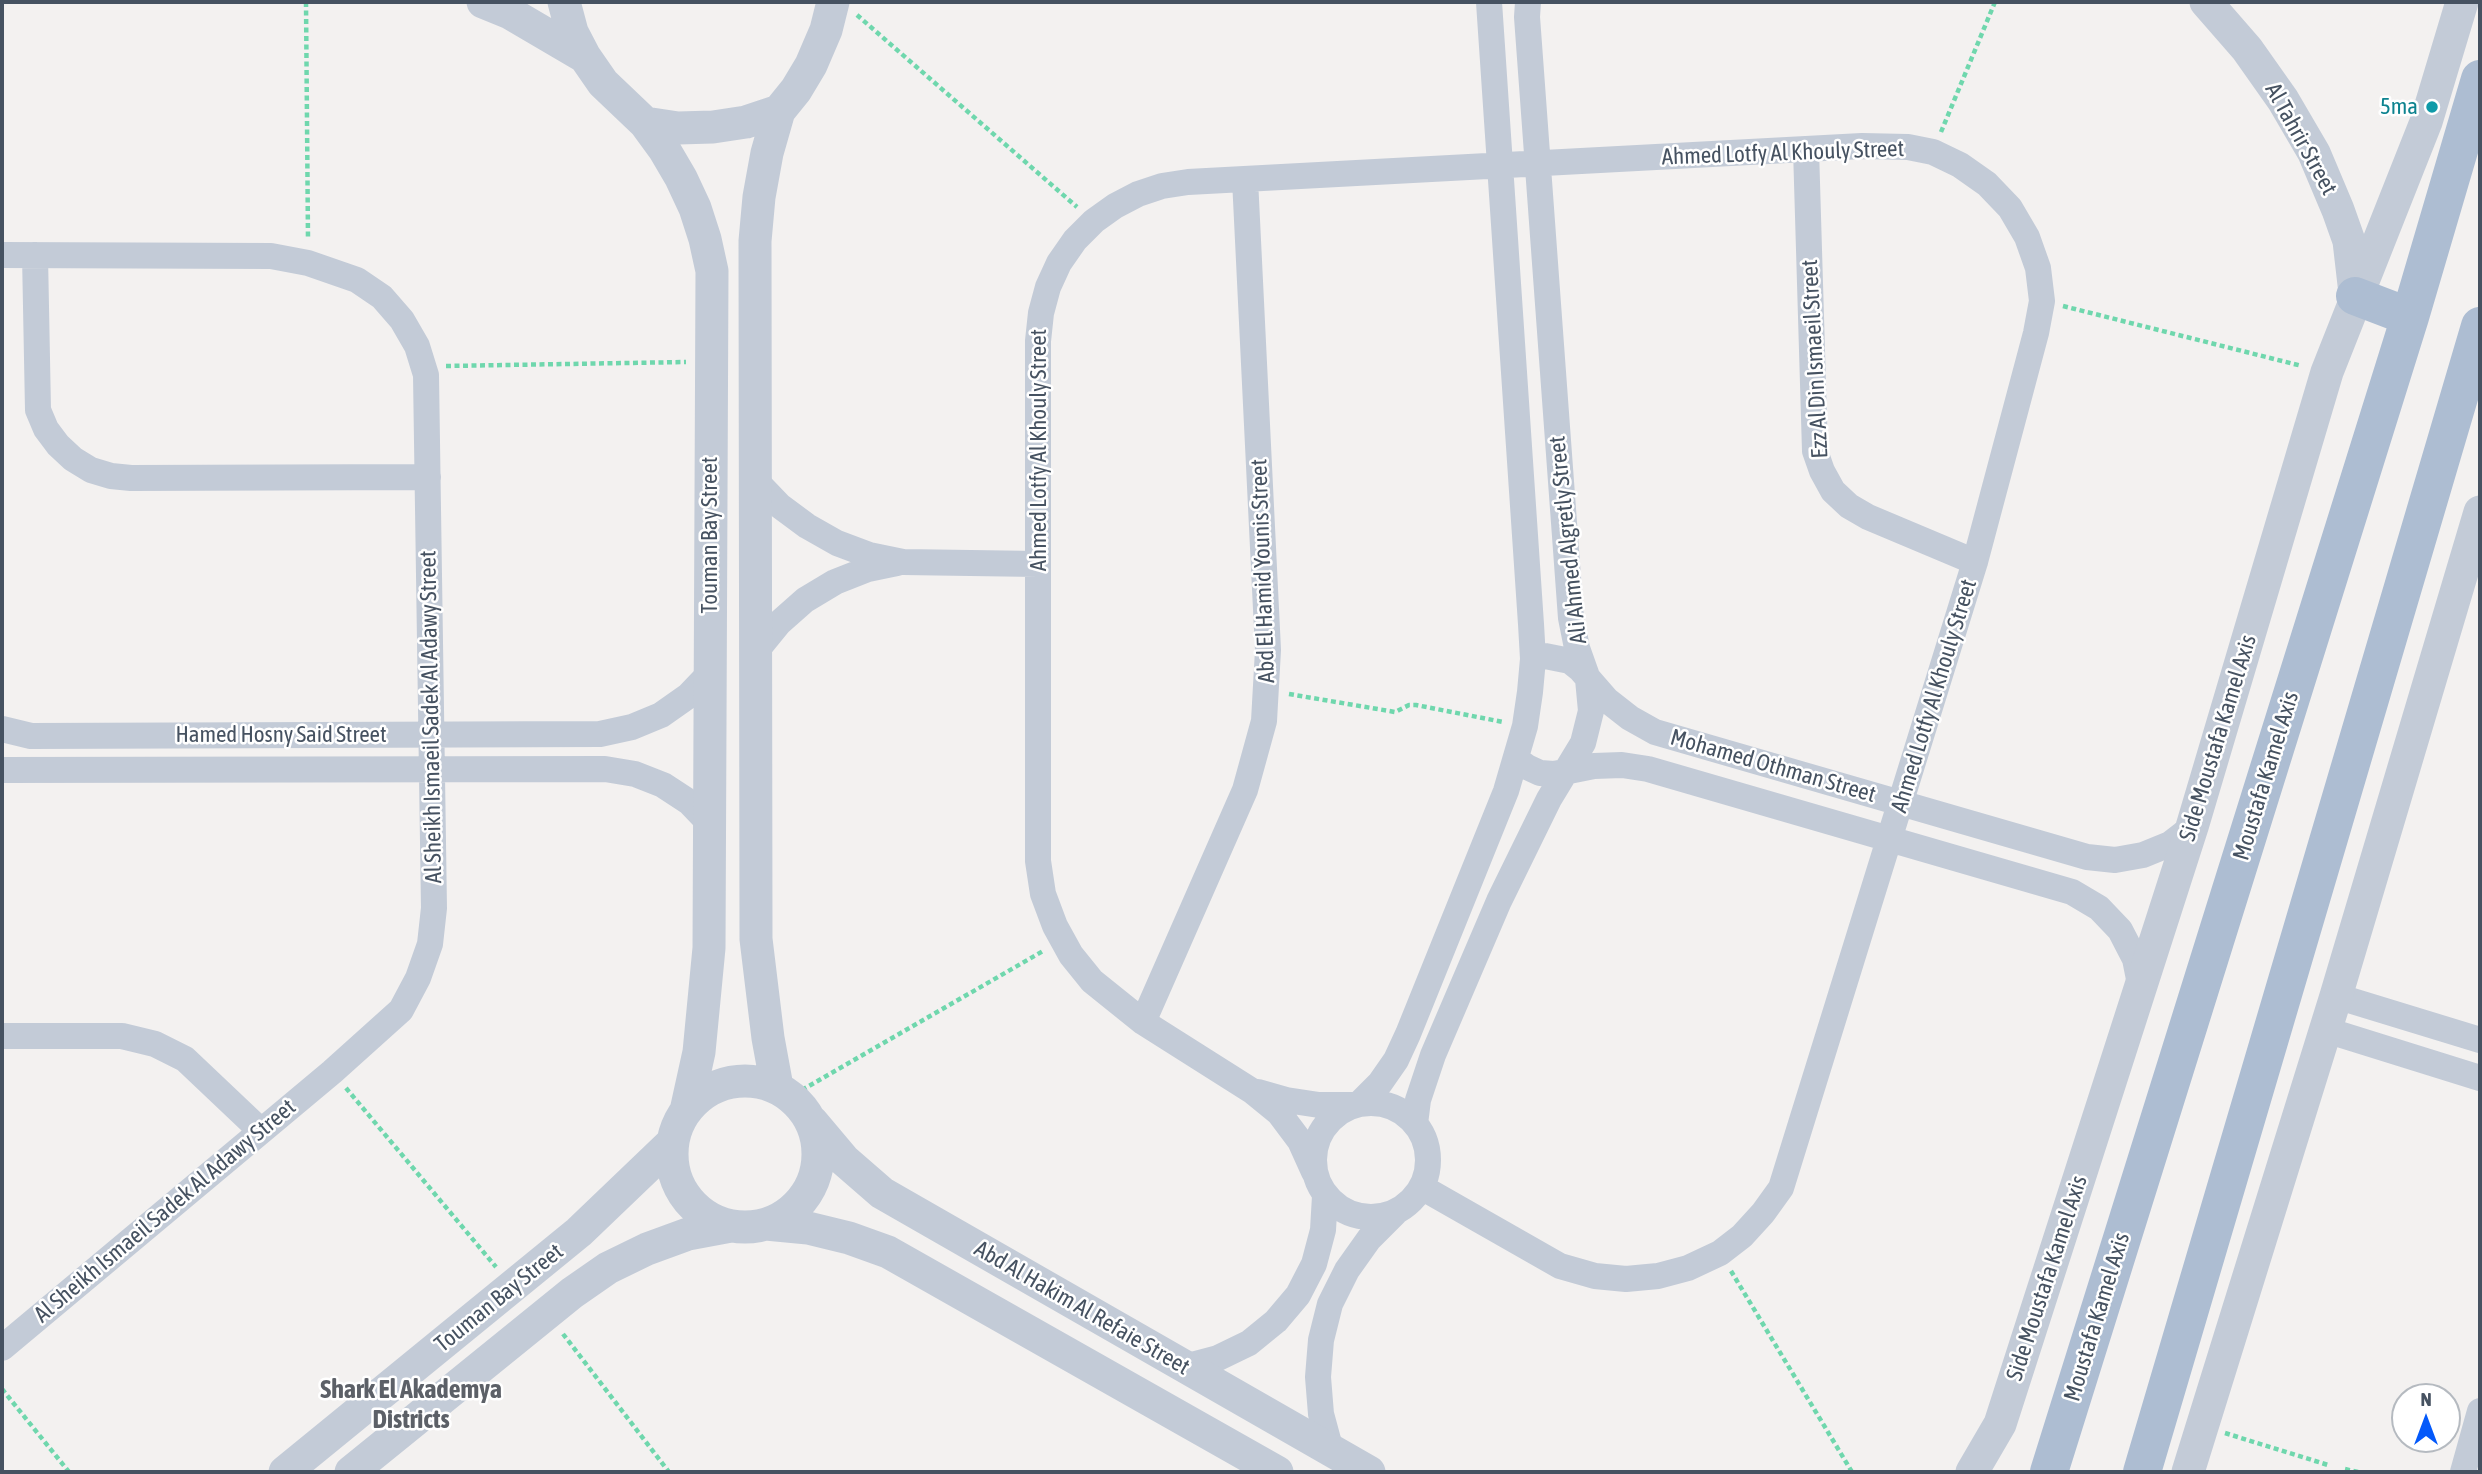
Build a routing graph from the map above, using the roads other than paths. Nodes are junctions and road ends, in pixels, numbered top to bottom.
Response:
1 (482, 2) edge
2 (564, 2) edge
3 (1489, 2) edge
4 (1528, 2) edge
5 (2208, 2) edge
6 (2462, 2) edge
7 (842, 11) edge
8 (585, 57) junction
9 (2480, 79) edge
10 (779, 111) junction
11 (645, 123) junction
12 (1807, 149) junction
13 (1537, 163) junction
14 (1500, 165) junction
15 (1245, 179) junction
16 (2, 255) edge
17 (35, 255) junction
18 (2355, 296) junction
19 (2410, 317) junction
20 (2480, 326) edge
21 (428, 477) junction
22 (756, 481) junction
23 (2480, 512) edge
24 (903, 562) junction
25 (1975, 562) junction
26 (1038, 564) junction
27 (757, 650) junction
28 (1533, 659) junction
29 (710, 673) junction
30 (1588, 679) junction
31 (2, 729) edge
32 (432, 734) junction
33 (1516, 759) junction
34 (2, 769) edge
35 (432, 769) junction
36 (1567, 771) junction
37 (1902, 804) junction
38 (710, 824) junction
39 (2192, 827) junction
40 (1891, 839) junction
41 (2141, 989) junction
42 (2336, 996) junction
43 (1143, 1022) junction
44 (2326, 1030) junction
45 (2, 1036) edge
46 (2480, 1040) edge
47 (2480, 1078) edge
48 (784, 1091) junction
49 (1252, 1091) junction
50 (1357, 1104) junction
51 (686, 1111) junction
52 (812, 1122) junction
53 (1415, 1124) junction
54 (261, 1130) junction
55 (673, 1142) junction
56 (1320, 1184) junction
57 (1423, 1188) junction
58 (1395, 1213) junction
59 (766, 1224) junction
60 (731, 1226) junction
61 (2, 1348) edge
62 (1184, 1367) junction
63 (2480, 1411) edge
64 (1331, 1451) junction
65 (285, 1472) edge
66 (351, 1472) edge
67 (1277, 1472) edge
68 (1369, 1472) edge
69 (1972, 1472) edge
70 (2049, 1472) edge
71 (2143, 1472) edge
72 (2188, 1472) edge
73 (2463, 1472) edge

1 - 8 street
2 - 8 street, Touman Bay Street
3 - 14 street, Ali Ahmed Algretly Street
4 - 13 street, Ali Ahmed Algretly Street
5 - 18 street, Al Tahrir Street
6 - 18 street, Side Moustafa Kamel Axis
7 - 10 street, Touman Bay Street
8 - 11 street, Touman Bay Street
9 - 19 main road, Moustafa Kamel Axis
10 - 11 street
10 - 22 street, Touman Bay Street
11 - 29 street, Touman Bay Street
12 - 13 street, Ahmed Lotfy Al Khouly Street
12 - 25 street, Ezz Al Din Ismaeil Street
12 - 25 street, Ahmed Lotfy Al Khouly Street
13 - 14 street, Ahmed Lotfy Al Khouly Street
13 - 30 street, Ali Ahmed Algretly Street
14 - 15 street, Ahmed Lotfy Al Khouly Street
14 - 28 street, Ali Ahmed Algretly Street
15 - 26 street, Ahmed Lotfy Al Khouly Street
15 - 43 street, Abd El Hamid Younis Street
16 - 17 street, Al Sheikh Ismaeil Sadek Al Adawy Street
17 - 21 street, Al Sheikh Ismaeil Sadek Al Adawy Street
17 - 21 street
18 - 19 main road
18 - 39 street, Side Moustafa Kamel Axis
19 - 70 main road, Moustafa Kamel Axis
20 - 71 main road
21 - 32 street, Al Sheikh Ismaeil Sadek Al Adawy Street
22 - 24 street
22 - 27 street, Touman Bay Street
23 - 42 street
24 - 26 street
24 - 27 street
25 - 37 street, Ahmed Lotfy Al Khouly Street
26 - 43 street, Ahmed Lotfy Al Khouly Street
27 - 48 street, Touman Bay Street
28 - 30 street, Mohamed Othman Street
28 - 33 street, Ali Ahmed Algretly Street
29 - 32 street, Hamed Hosny Said Street
29 - 38 street, Touman Bay Street
30 - 36 street, Ali Ahmed Algretly Street
30 - 37 street, Mohamed Othman Street
31 - 32 street, Hamed Hosny Said Street
32 - 35 street, Al Sheikh Ismaeil Sadek Al Adawy Street
33 - 36 street, Mohamed Othman Street
33 - 50 street, Ali Ahmed Algretly Street
34 - 35 street, Hamed Hosny Said Street
35 - 38 street, Hamed Hosny Said Street
35 - 54 street, Al Sheikh Ismaeil Sadek Al Adawy Street
36 - 40 street, Mohamed Othman Street
36 - 53 street, Ali Ahmed Algretly Street
37 - 39 street, Mohamed Othman Street
37 - 40 street, Ahmed Lotfy Al Khouly Street
38 - 51 street, Touman Bay Street
39 - 41 street, Side Moustafa Kamel Axis
40 - 41 street, Mohamed Othman Street
40 - 57 street, Ahmed Lotfy Al Khouly Street
41 - 69 street, Side Moustafa Kamel Axis
42 - 44 street
42 - 46 street
43 - 49 street, Ahmed Lotfy Al Khouly Street
44 - 47 street
44 - 72 street
45 - 54 street
48 - 51 street
48 - 52 street
49 - 50 street, Ahmed Lotfy Al Khouly Street
49 - 56 street, Ahmed Lotfy Al Khouly Street
50 - 53 street
50 - 56 street
51 - 55 street
52 - 59 street
52 - 62 street, Abd Al Hakim Al Refaie Street
53 - 57 street
54 - 61 street, Al Sheikh Ismaeil Sadek Al Adawy Street
55 - 60 street
55 - 65 street, Touman Bay Street
56 - 58 street
56 - 62 street
57 - 58 street
58 - 64 street
59 - 60 street
59 - 67 street, Abd Al Hakim Al Refaie Street
60 - 66 street, Touman Bay Street
62 - 64 street, Abd Al Hakim Al Refaie Street
63 - 73 street
64 - 68 street, Abd Al Hakim Al Refaie Street

